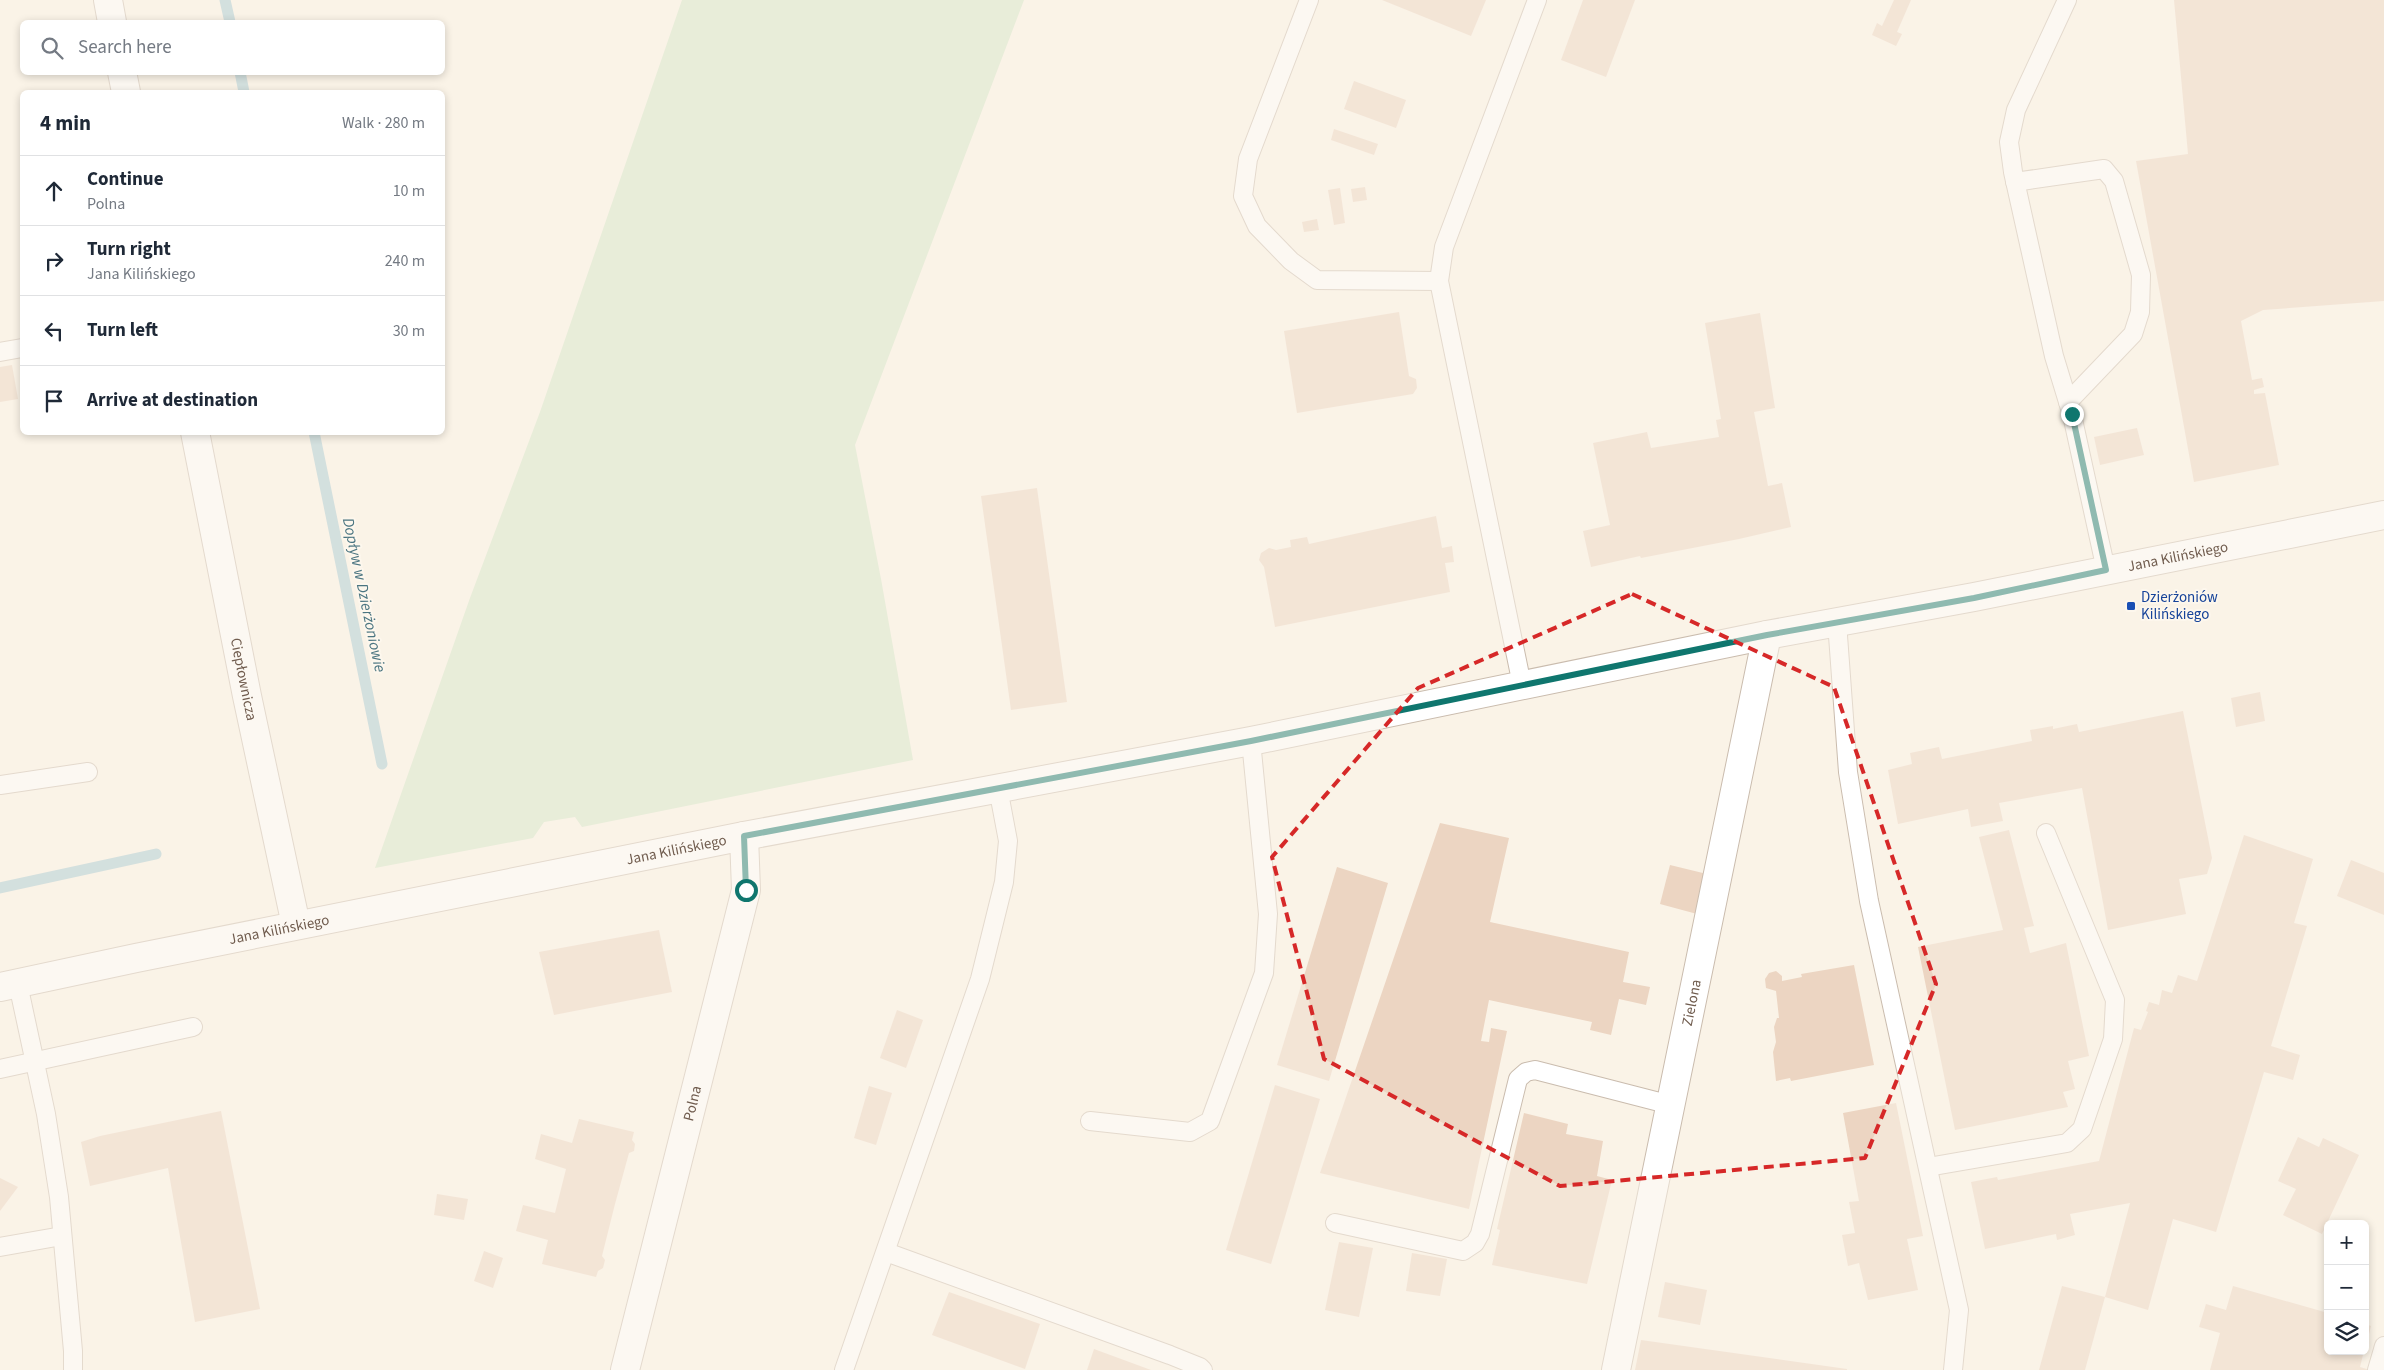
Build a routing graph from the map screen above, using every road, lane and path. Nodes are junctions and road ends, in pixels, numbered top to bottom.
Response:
1 (108, 0) edge
2 (1309, 0) edge
3 (1538, 0) edge
4 (2067, 0) edge
5 (112, 20) edge
6 (123, 75) edge
7 (126, 90) edge
8 (2015, 182) junction
9 (1439, 281) junction
10 (20, 348) edge
11 (0, 352) edge
12 (2068, 402) junction
13 (196, 435) edge
14 (2384, 515) edge
15 (2106, 570) junction
16 (1837, 622) junction
17 (1767, 635) junction
18 (1522, 685) junction
19 (1251, 741) junction
20 (88, 772) dead end
21 (0, 785) edge
22 (998, 788) junction
23 (2046, 833) dead end
24 (744, 836) junction
25 (296, 925) junction
26 (9, 986) edge
27 (192, 1027) dead end
28 (36, 1062) junction
29 (0, 1069) edge
30 (1670, 1105) junction
31 (1090, 1121) dead end
32 (1928, 1167) junction
33 (1335, 1223) dead end
34 (62, 1236) junction
35 (0, 1247) edge
36 (886, 1252) junction
37 (2384, 1346) edge
38 (73, 1370) edge
39 (625, 1370) edge
40 (844, 1370) edge
41 (1203, 1370) edge
42 (1616, 1370) edge
43 (1953, 1370) edge
44 (2377, 1370) edge

1 - 5 street
2 - 9 lane
3 - 9 lane
4 - 8 lane
6 - 7 street
8 - 12 lane
8 - 12 lane
9 - 18 lane
10 - 11 lane
12 - 15 lane
13 - 25 street, Ciepłownicza
14 - 15 street, Jana Kilińskiego
15 - 16 street, Jana Kilińskiego
16 - 17 street, Jana Kilińskiego
16 - 32 lane
17 - 18 street, Jana Kilińskiego
17 - 30 street, Zielona
18 - 19 street, Jana Kilińskiego
19 - 22 street, Jana Kilińskiego
19 - 31 lane
20 - 21 lane
22 - 24 street, Jana Kilińskiego
22 - 36 lane
23 - 32 lane
24 - 25 street, Jana Kilińskiego
24 - 39 street, Polna
25 - 26 street, Jana Kilińskiego
26 - 28 lane
27 - 28 lane
28 - 29 lane
28 - 34 lane
30 - 33 lane
30 - 42 street, Zielona
32 - 43 lane
34 - 35 lane
34 - 38 lane
36 - 40 lane
36 - 41 lane
37 - 44 lane

